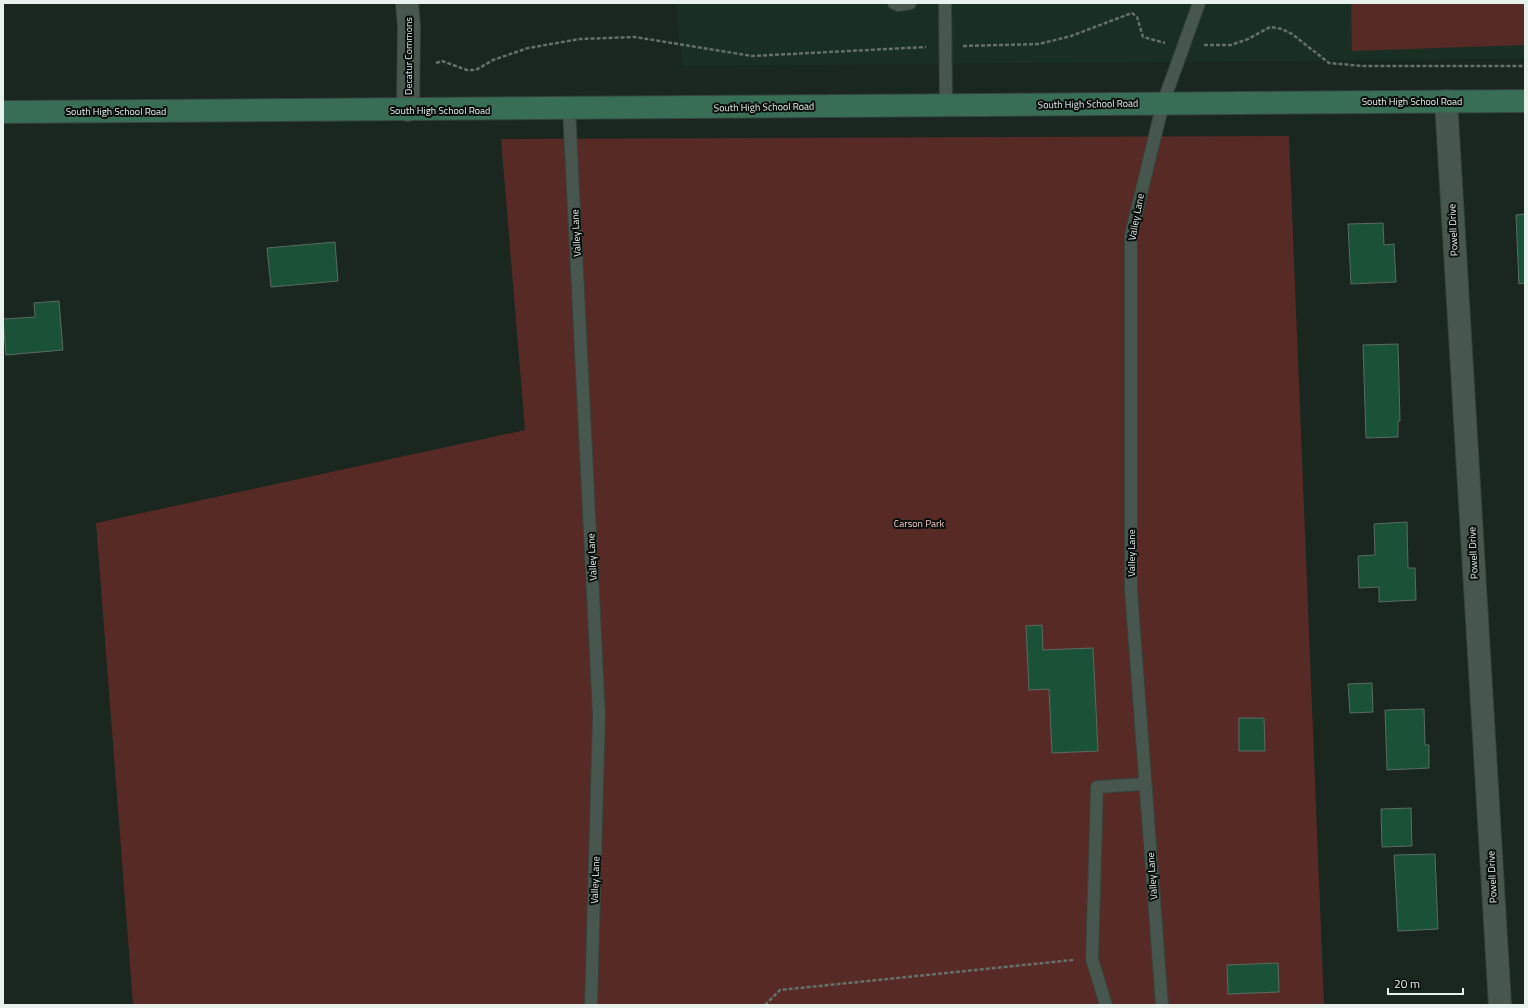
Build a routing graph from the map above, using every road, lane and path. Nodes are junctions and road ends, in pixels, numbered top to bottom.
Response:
1 (407, 3) edge
2 (894, 3) edge
3 (910, 3) edge
4 (945, 3) edge
5 (1199, 3) edge
6 (1168, 44) dead end
7 (1231, 45) dead end
8 (980, 46) dead end
9 (898, 47) dead end
10 (436, 63) dead end
11 (1525, 66) edge
12 (1446, 101) junction
13 (1525, 101) edge
14 (1163, 103) junction
15 (946, 105) junction
16 (570, 109) junction
17 (408, 110) junction
18 (3, 112) edge
19 (1145, 784) junction
20 (1092, 958) junction
21 (591, 1005) edge
22 (765, 1005) edge
23 (1106, 1005) edge
24 (1162, 1005) edge
25 (1500, 1005) edge

1 - 17 street, Decatur Commons
2 - 3 lane
4 - 15 lane
5 - 14 lane, Valley Lane
6 - 8 path
7 - 11 path
9 - 10 path
12 - 13 main road, South High School Road
12 - 14 main road, South High School Road
12 - 25 street, Powell Drive
14 - 15 main road, South High School Road
14 - 19 lane, Valley Lane
15 - 16 main road, South High School Road
16 - 17 main road, South High School Road
16 - 21 lane, Valley Lane
17 - 18 main road, South High School Road
19 - 20 lane
19 - 24 lane, Valley Lane
20 - 22 path
20 - 23 lane

